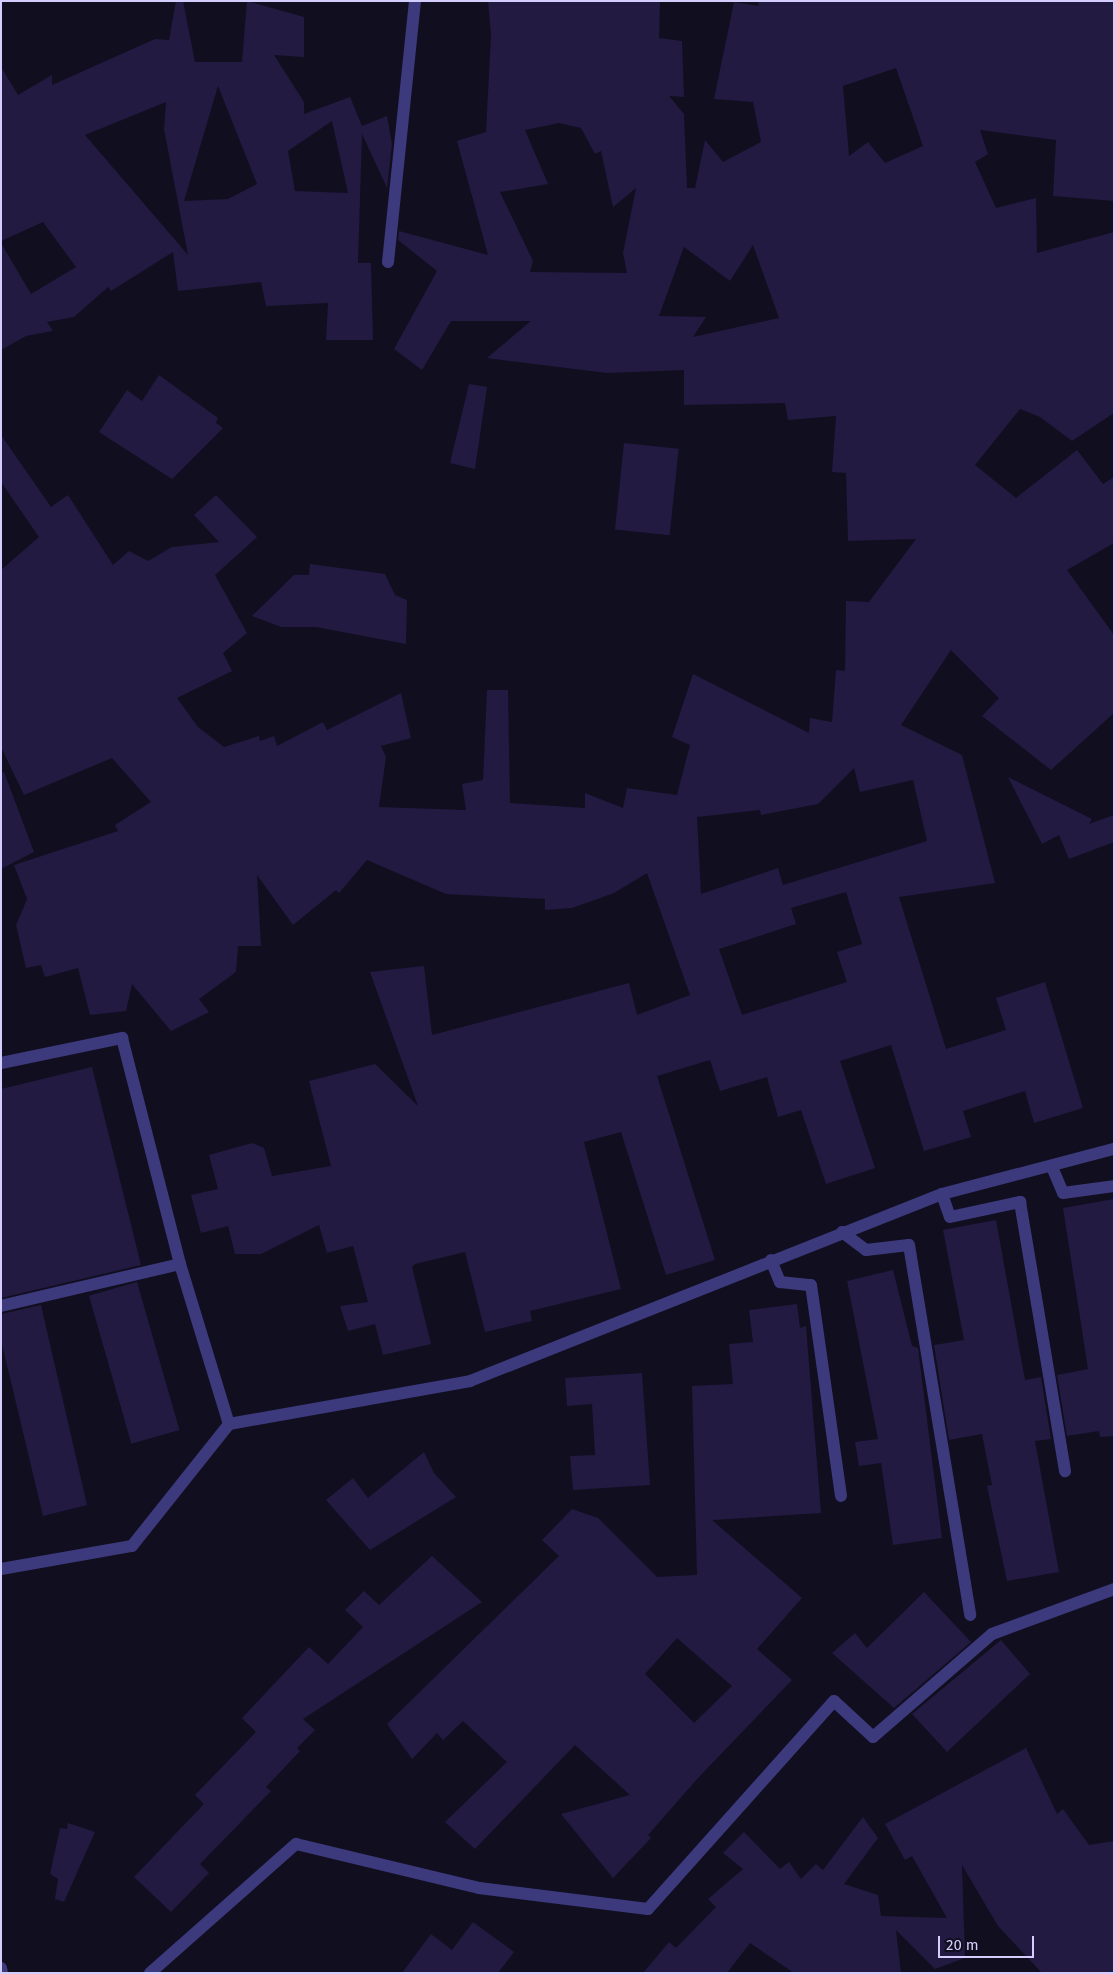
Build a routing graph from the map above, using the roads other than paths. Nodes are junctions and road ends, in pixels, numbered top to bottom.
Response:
1 (415, 1) edge
2 (388, 262) dead end
3 (1, 1063) edge
4 (1114, 1149) edge
5 (1052, 1167) junction
6 (1114, 1186) edge
7 (942, 1194) junction
8 (842, 1232) junction
9 (771, 1260) junction
10 (180, 1264) junction
11 (1, 1306) edge
12 (230, 1424) junction
13 (1066, 1471) dead end
14 (841, 1496) dead end
15 (1, 1569) edge
16 (1114, 1589) edge
17 (970, 1615) dead end
18 (1, 1968) edge
19 (2, 1973) edge
20 (150, 1973) edge

1 - 2 street
3 - 10 street
4 - 5 street
5 - 6 street
5 - 7 street
7 - 8 street
7 - 13 street
8 - 9 street
8 - 17 street
9 - 12 street
9 - 14 street
10 - 11 street
10 - 12 street
12 - 15 street
16 - 20 street
18 - 19 street

